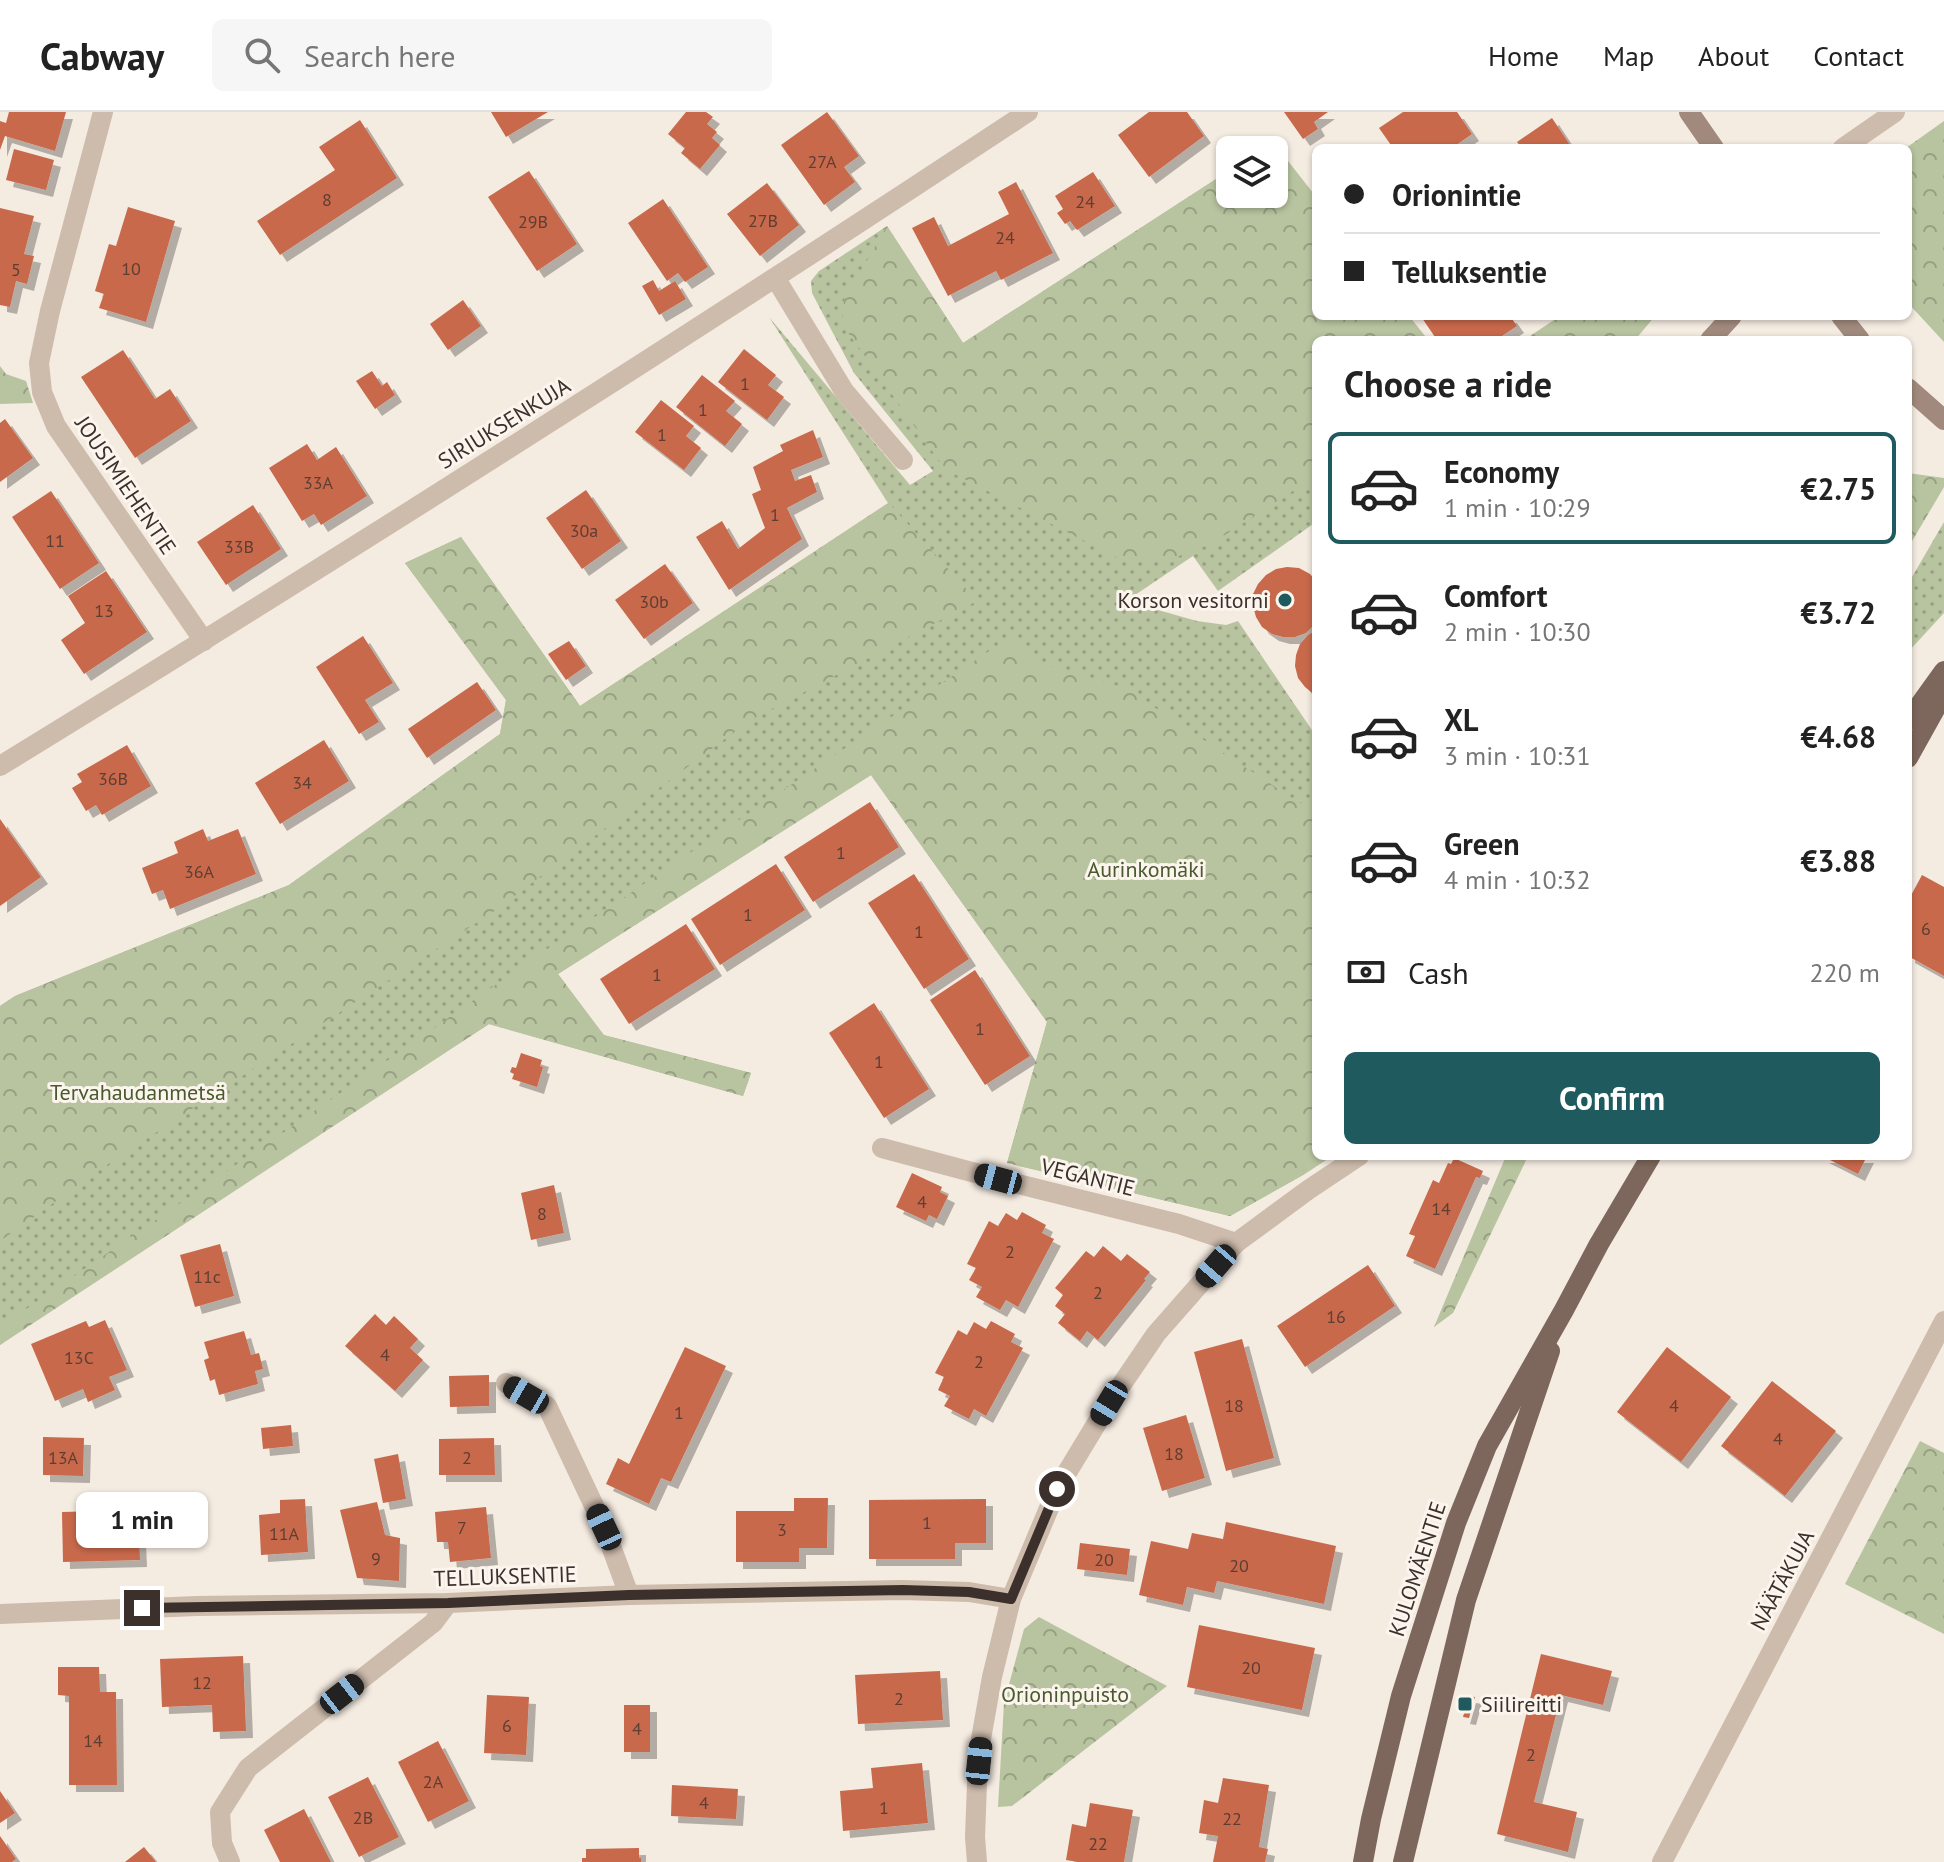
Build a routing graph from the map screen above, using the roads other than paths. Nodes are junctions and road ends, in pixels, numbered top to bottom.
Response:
1 (103, 112) edge
2 (1028, 112) edge
3 (1689, 112) edge
4 (1895, 112) edge
5 (1711, 144) edge
6 (1849, 144) edge
7 (776, 279) junction
8 (1728, 320) edge
9 (1844, 320) edge
10 (1714, 336) edge
11 (1857, 336) edge
12 (1912, 392) edge
13 (1944, 420) edge
14 (903, 460) dead end
15 (204, 641) junction
16 (1944, 671) edge
17 (1944, 693) edge
18 (1912, 715) edge
19 (1912, 751) edge
20 (0, 766) edge
21 (882, 1148) dead end
22 (1353, 1160) edge
23 (1649, 1160) edge
24 (1236, 1243) junction
25 (1564, 1310) junction
26 (1944, 1321) edge
27 (506, 1383) dead end
28 (629, 1595) junction
29 (1011, 1599) junction
30 (448, 1603) junction
31 (0, 1614) edge
32 (230, 1862) edge
33 (977, 1862) edge
34 (1363, 1862) edge
35 (1403, 1862) edge
36 (1662, 1862) edge

1 - 15 street, JOUSIMIEHENTIE
2 - 7 street, SIRIUKSENKUJA
3 - 5 main road
4 - 6 street
7 - 14 street
7 - 15 street, SIRIUKSENKUJA
8 - 10 main road
9 - 11 main road
12 - 13 main road
15 - 20 street, SIRIUKSENKUJA
16 - 18 main road
17 - 19 main road
21 - 24 street, VEGANTIE
22 - 24 street
23 - 25 main road, KULOMÄENTIE
24 - 29 street
25 - 34 main road, KULOMÄENTIE
25 - 35 main road, KULOMÄENTIE
26 - 36 street, NÄÄTÄKUJA
27 - 28 street
28 - 29 street, TELLUKSENTIE
28 - 30 street, TELLUKSENTIE
29 - 33 street
30 - 31 street, TELLUKSENTIE
30 - 32 street

